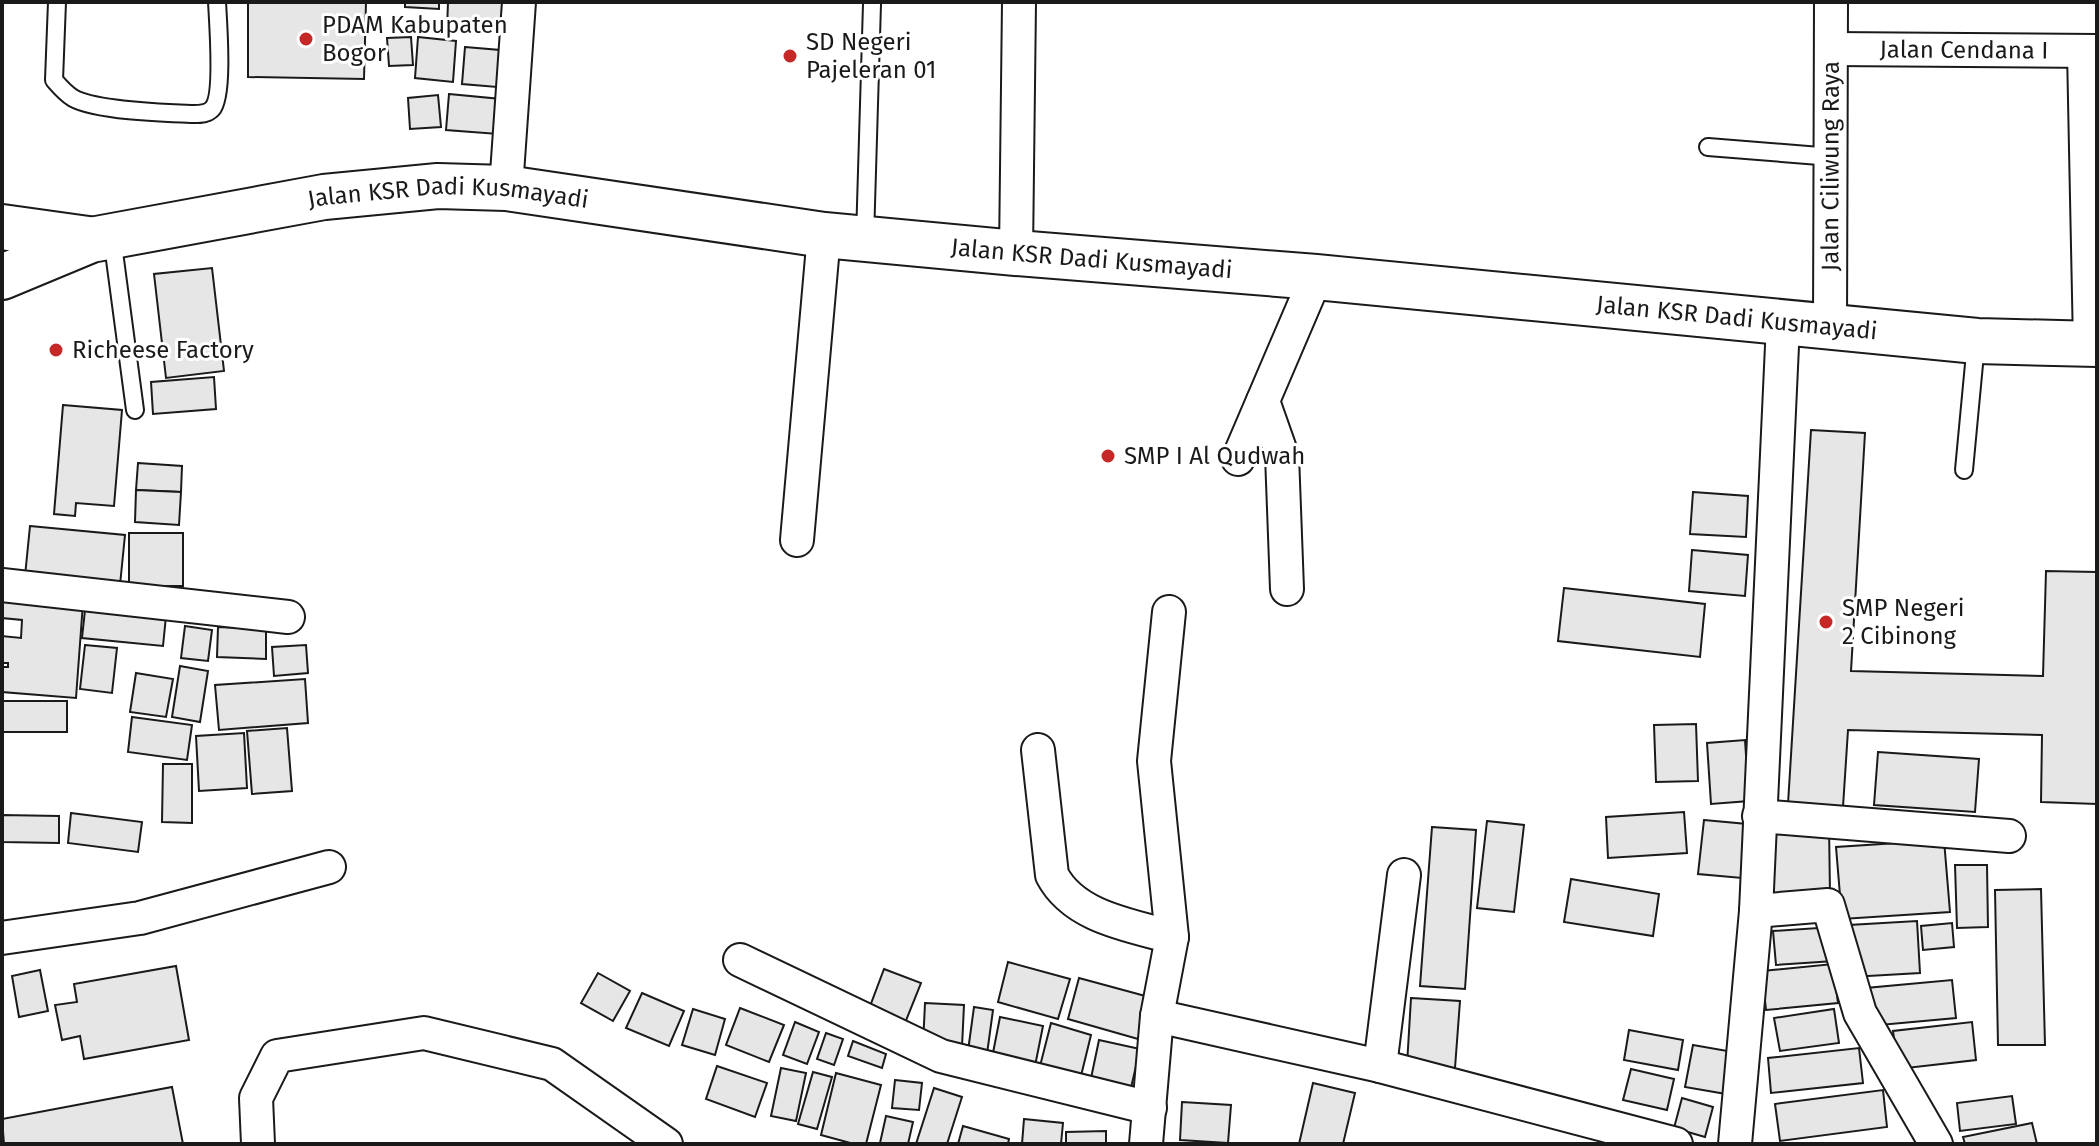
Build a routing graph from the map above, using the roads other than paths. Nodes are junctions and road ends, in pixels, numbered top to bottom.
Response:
1 (57, 2) edge
2 (217, 2) edge
3 (519, 2) edge
4 (1019, 2) edge
5 (1831, 2) edge
6 (872, 4) edge
7 (1832, 49) junction
8 (2091, 51) edge
9 (1708, 147) dead end
10 (1832, 157) junction
11 (506, 188) junction
12 (2, 227) edge
13 (844, 237) junction
14 (101, 238) junction
15 (1016, 253) junction
16 (2, 277) edge
17 (1316, 277) junction
18 (1783, 324) junction
19 (1830, 328) junction
20 (1977, 341) junction
21 (2093, 344) edge
22 (1263, 401) junction
23 (135, 410) dead end
24 (1238, 459) dead end
25 (1964, 470) dead end
26 (797, 540) dead end
27 (2, 585) edge
28 (1287, 589) dead end
29 (1169, 612) dead end
30 (288, 617) dead end
31 (1038, 750) dead end
32 (1759, 816) junction
33 (2009, 836) dead end
34 (329, 867) dead end
35 (1404, 875) dead end
36 (1756, 911) junction
37 (1172, 937) junction
38 (2, 938) edge
39 (740, 960) dead end
40 (1157, 1016) junction
41 (1380, 1066) junction
42 (1150, 1108) junction
43 (258, 1144) edge
44 (666, 1144) edge
45 (1146, 1144) edge
46 (1676, 1144) edge
47 (1735, 1144) edge
48 (1936, 1144) edge

1 - 2 lane
3 - 11 street
4 - 15 street
5 - 7 street, Jalan Ciliwung Raya
6 - 13 lane
7 - 8 street, Jalan Cendana I
7 - 10 street, Jalan Ciliwung Raya
8 - 21 street
9 - 10 lane
10 - 19 street, Jalan Ciliwung Raya
11 - 13 main road, Jalan KSR Dadi Kusmayadi
11 - 14 main road, Jalan KSR Dadi Kusmayadi
12 - 14 main road, Jalan KSR Dadi Kusmayadi
13 - 15 main road, Jalan KSR Dadi Kusmayadi
13 - 26 street
14 - 16 main road, Jalan KSR Dadi Kusmayadi
14 - 23 lane
15 - 17 main road, Jalan KSR Dadi Kusmayadi
17 - 18 main road, Jalan KSR Dadi Kusmayadi
17 - 22 street
18 - 19 main road, Jalan KSR Dadi Kusmayadi
18 - 32 street
19 - 20 main road, Jalan KSR Dadi Kusmayadi
20 - 21 main road, Jalan KSR Dadi Kusmayadi
20 - 25 lane
22 - 24 street
22 - 28 street
27 - 30 street
29 - 37 street
31 - 37 street
32 - 33 street
32 - 36 street
34 - 38 street
35 - 41 street
36 - 47 street
36 - 48 street
37 - 40 street
39 - 42 street
40 - 41 street
40 - 42 street
41 - 46 street
42 - 45 street
43 - 44 street

